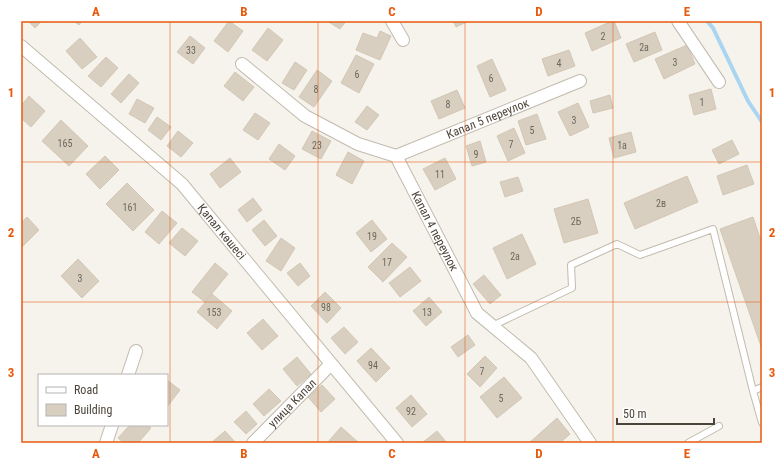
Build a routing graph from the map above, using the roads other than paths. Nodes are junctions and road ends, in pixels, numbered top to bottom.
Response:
1 (392, 21) edge
2 (678, 21) edge
3 (403, 40) dead end
4 (21, 46) edge
5 (242, 64) dead end
6 (580, 81) dead end
7 (719, 82) dead end
8 (396, 156) junction
9 (492, 326) junction
10 (136, 351) dead end
11 (331, 364) junction
12 (128, 374) edge
13 (762, 387) edge
14 (753, 391) junction
15 (762, 423) edge
16 (112, 426) edge
17 (719, 426) dead end
18 (106, 443) edge
19 (253, 443) edge
20 (397, 443) edge
21 (590, 443) edge
22 (688, 443) edge

1 - 3 street
2 - 7 street
4 - 11 street, Қапал көшесі
5 - 8 street
6 - 8 street, Капал 5 переулок
8 - 9 street, Капал 4 переулок
9 - 14 lane
9 - 21 street, Капал 4 переулок
10 - 12 street
11 - 19 street, улица Капал
11 - 20 street, Қапал көшесі
13 - 14 lane
14 - 15 lane
16 - 18 street
17 - 22 lane

